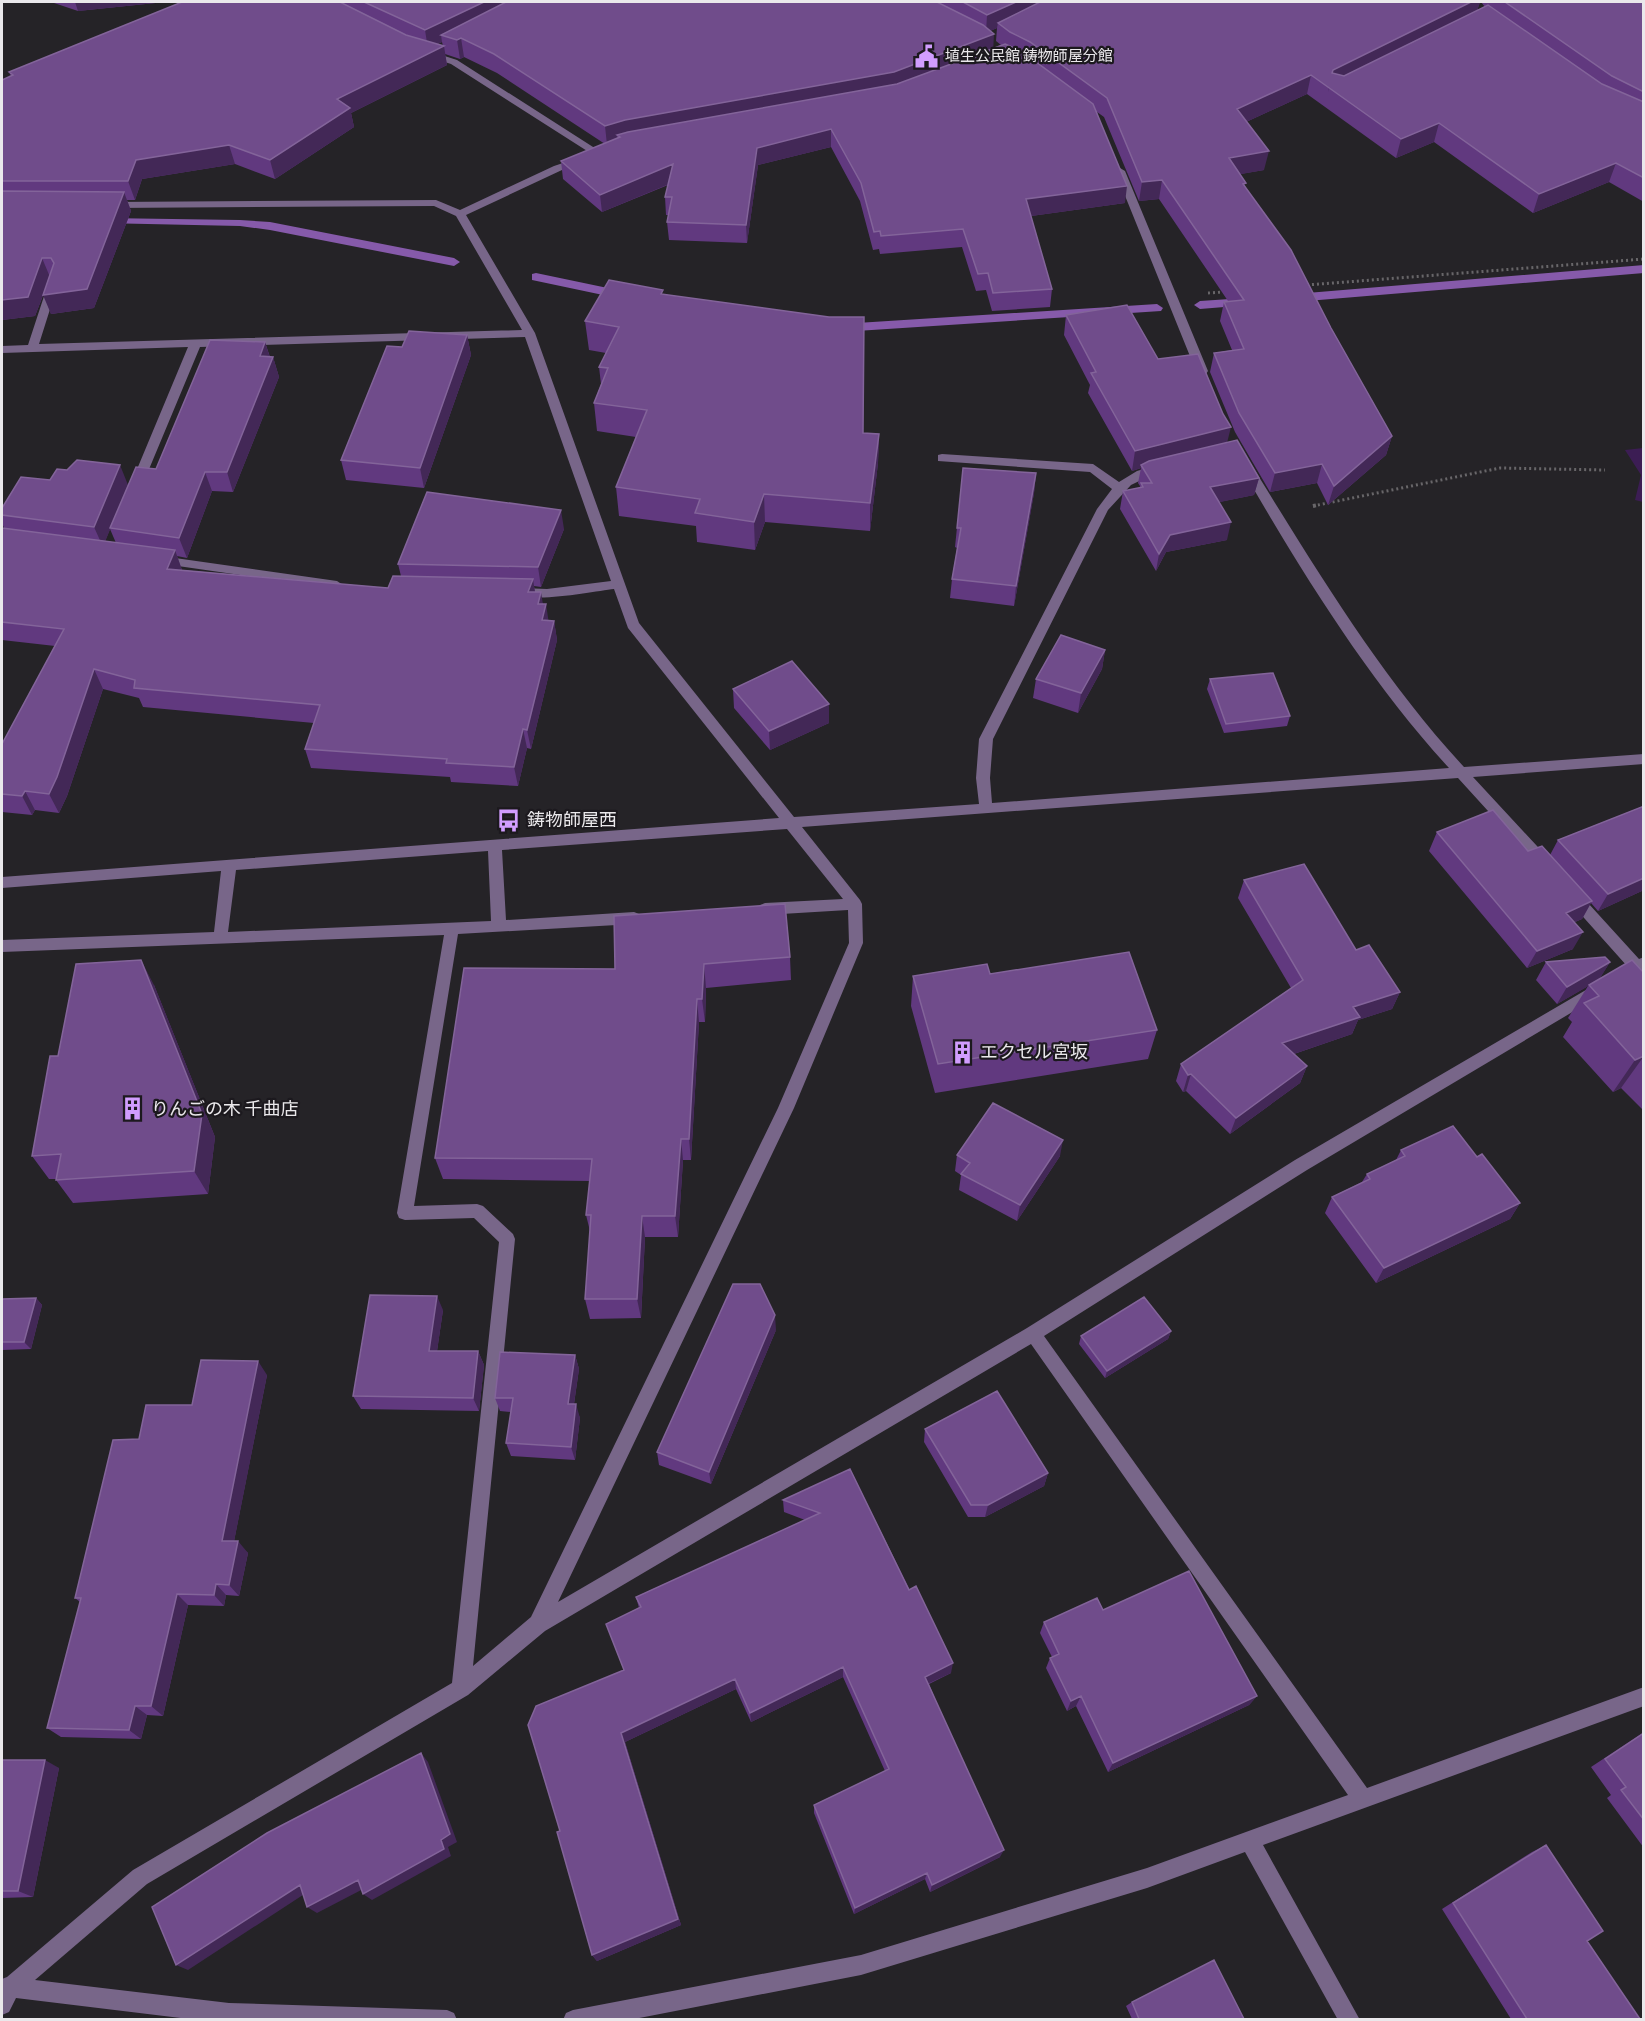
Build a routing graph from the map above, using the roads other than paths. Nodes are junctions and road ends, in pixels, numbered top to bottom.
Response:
1 (440, 49) edge
2 (414, 50) edge
3 (430, 54) junction
4 (1114, 158) edge
5 (103, 205) edge
6 (460, 214) junction
7 (54, 281) edge
8 (529, 333) junction
9 (195, 344) junction
10 (32, 349) junction
11 (2, 350) edge
12 (1206, 380) edge
13 (942, 458) dead end
14 (1242, 459) edge
15 (1173, 465) edge
16 (1118, 487) junction
17 (131, 498) edge
18 (144, 558) edge
19 (618, 584) junction
20 (345, 586) edge
21 (511, 592) edge
22 (1644, 759) edge
23 (1463, 774) junction
24 (986, 809) junction
25 (791, 824) junction
26 (495, 846) junction
27 (229, 866) junction
28 (1552, 872) edge
29 (2, 882) edge
30 (1567, 889) edge
31 (855, 904) junction
32 (748, 910) edge
33 (654, 916) edge
34 (499, 926) junction
35 (452, 929) junction
36 (220, 939) junction
37 (2, 946) edge
38 (1640, 965) edge
39 (1033, 1334) junction
40 (538, 1624) junction
41 (461, 1688) junction
42 (1644, 1696) edge
43 (1362, 1798) junction
44 (1249, 1840) junction
45 (5, 1993) edge
46 (447, 2019) edge
47 (573, 2019) edge
48 (1350, 2019) edge

1 - 3 street
2 - 3 street
3 - 6 street
4 - 12 street
5 - 6 street
6 - 8 street
7 - 10 street
8 - 9 street
8 - 19 street
9 - 10 street
9 - 17 street
10 - 11 street
13 - 16 street
14 - 23 street
15 - 16 street
16 - 24 street
18 - 20 street
19 - 21 street
19 - 25 street
22 - 23 street
23 - 24 street
23 - 28 street
24 - 25 street
25 - 26 street
25 - 31 street
26 - 27 street
26 - 34 street
27 - 29 street
27 - 36 street
30 - 38 street
31 - 32 street
31 - 40 street
33 - 34 street
34 - 35 street
35 - 36 street
35 - 41 street
36 - 37 street
38 - 39 street
39 - 40 street
39 - 43 street
40 - 41 street
41 - 45 street
42 - 43 street
43 - 44 street
44 - 47 street
44 - 48 street
45 - 46 street

